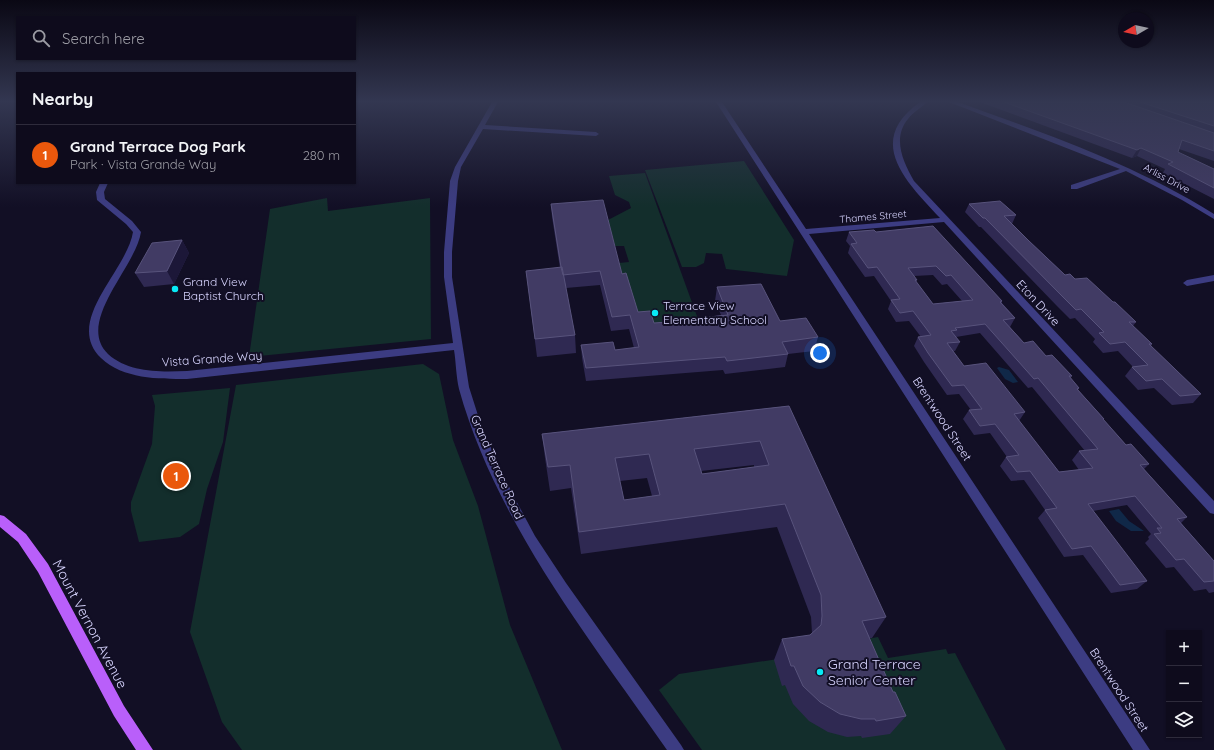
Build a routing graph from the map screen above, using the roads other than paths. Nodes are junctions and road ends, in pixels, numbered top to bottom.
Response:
1 (476, 137) edge
2 (742, 137) edge
3 (897, 137) edge
4 (1043, 137) edge
5 (1126, 169) junction
6 (104, 184) edge
7 (1074, 187) dead end
8 (1214, 217) edge
9 (944, 220) junction
10 (804, 232) junction
11 (1214, 278) edge
12 (1187, 283) dead end
13 (457, 346) junction
14 (1214, 509) edge
15 (0, 520) edge
16 (145, 750) edge
17 (676, 750) edge
18 (1142, 750) edge

1 - 13 street, Grand Terrace Road
2 - 10 street, Brentwood Street
3 - 9 street, Eton Drive
4 - 5 street, Arliss Drive
5 - 7 street
5 - 8 street, Arliss Drive
6 - 13 street, Vista Grande Way
9 - 10 street, Thames Street
9 - 14 street, Eton Drive
10 - 18 street, Brentwood Street
11 - 12 street
13 - 17 street, Grand Terrace Road
15 - 16 main road, Mount Vernon Avenue

